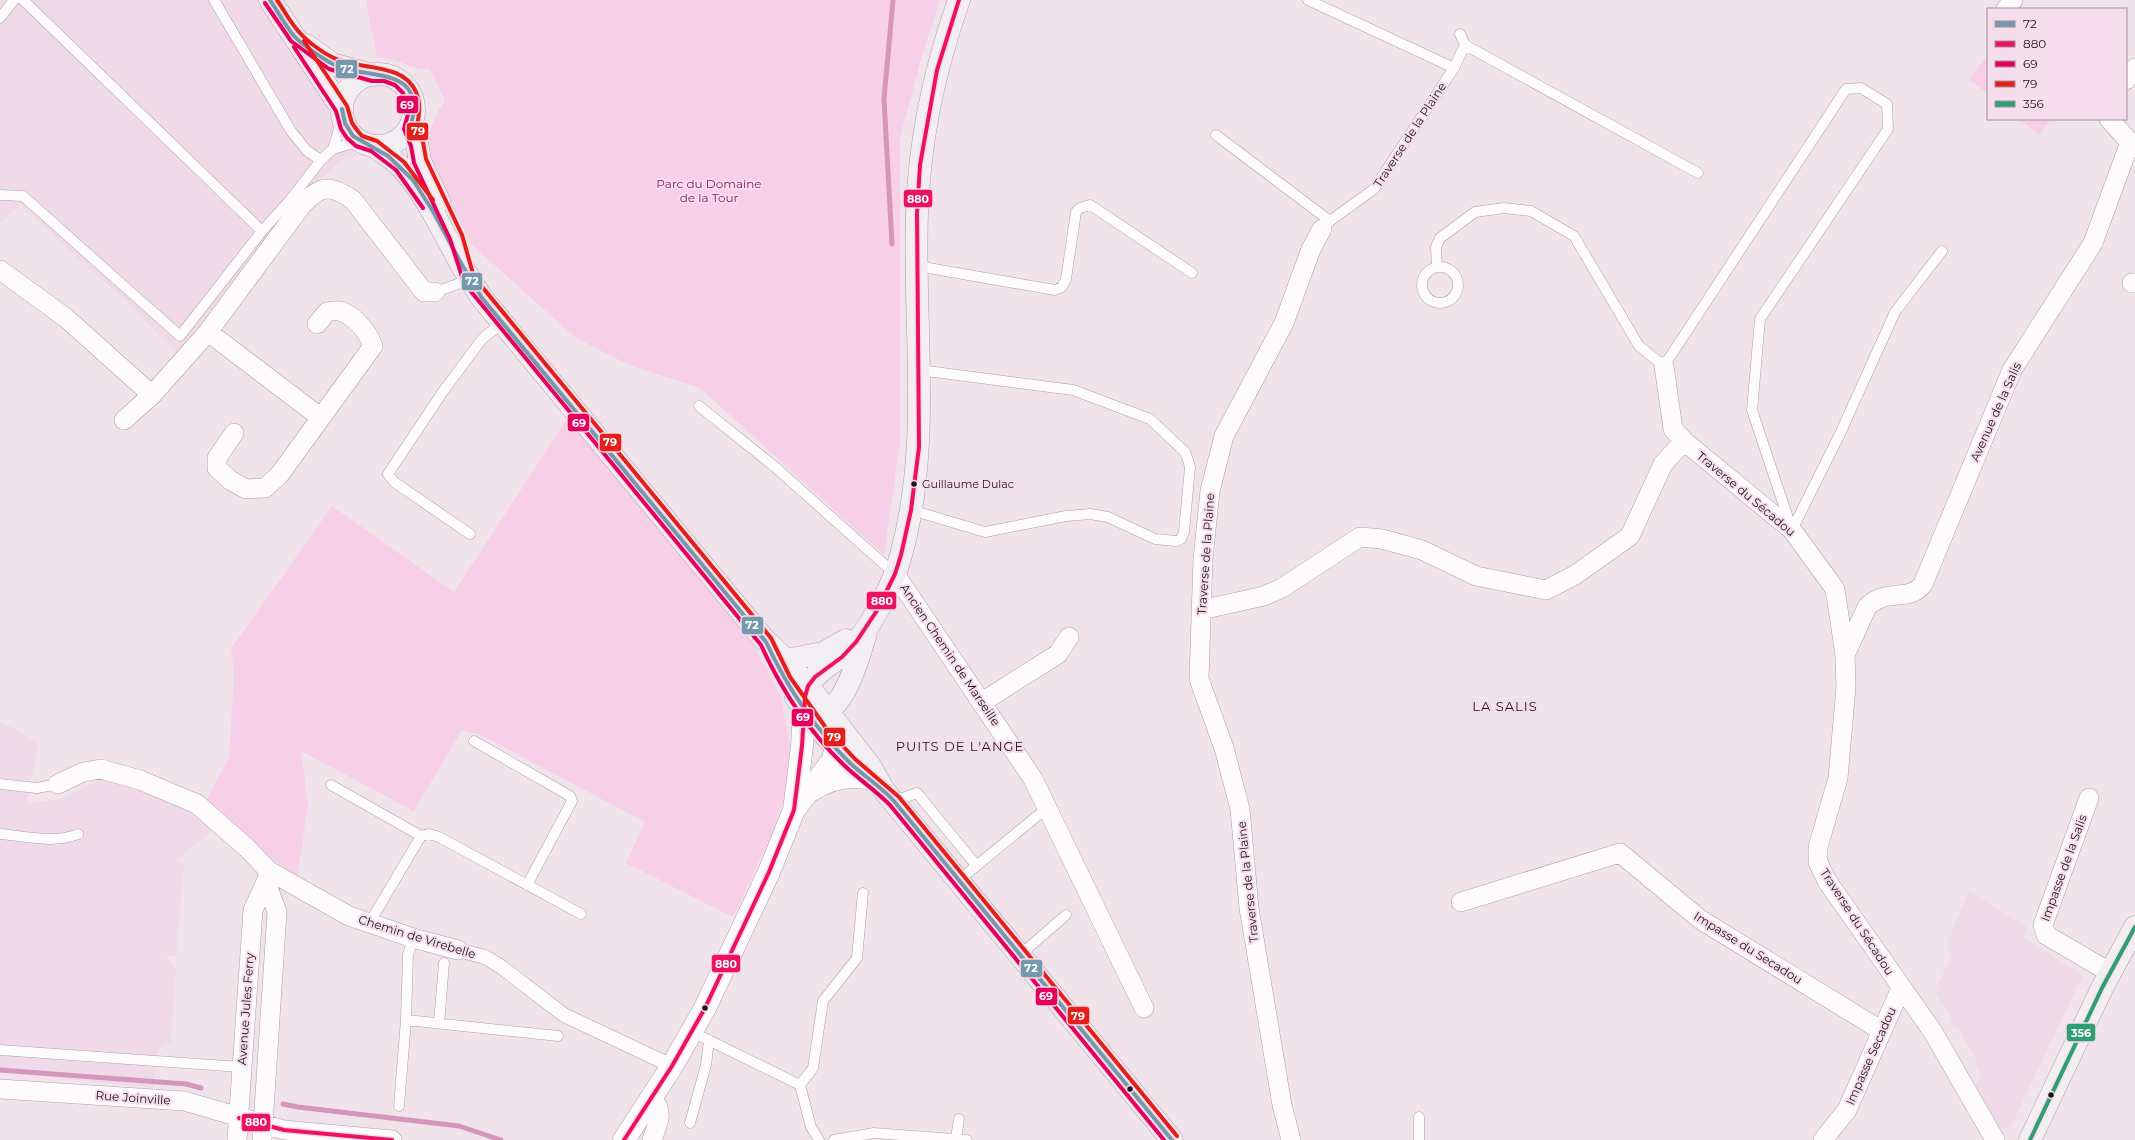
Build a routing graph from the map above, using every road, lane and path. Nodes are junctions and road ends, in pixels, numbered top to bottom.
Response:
1 (14, 0) edge
2 (23, 0) edge
3 (214, 0) edge
4 (270, 0) edge
5 (959, 0) edge
6 (1308, 0) edge
7 (2013, 0) edge
8 (2007, 8) edge
9 (0, 18) edge
10 (1460, 34) dead end
11 (295, 37) junction
12 (1464, 45) junction
13 (1454, 68) junction
14 (2135, 68) edge
15 (373, 75) junction
16 (2127, 79) edge
17 (342, 112) junction
18 (2111, 120) edge
19 (410, 128) junction
20 (1216, 135) dead end
21 (367, 144) junction
22 (2132, 145) edge
23 (333, 149) junction
24 (321, 160) junction
25 (1698, 173) dead end
26 (0, 194) edge
27 (1326, 225) junction
28 (262, 231) junction
29 (1942, 251) dead end
30 (917, 266) junction
31 (1437, 267) dead end
32 (0, 270) edge
33 (1192, 273) dead end
34 (469, 280) junction
35 (435, 292) joint
36 (504, 322) junction
37 (317, 324) dead end
38 (208, 332) junction
39 (1664, 366) junction
40 (919, 370) junction
41 (152, 395) junction
42 (698, 406) dead end
43 (320, 417) junction
44 (124, 420) dead end
45 (234, 433) dead end
46 (1684, 442) junction
47 (911, 510) junction
48 (1792, 530) junction
49 (470, 534) dead end
50 (895, 574) junction
51 (1202, 610) junction
52 (868, 626) junction
53 (1069, 637) dead end
54 (766, 642) junction
55 (1845, 655) junction
56 (786, 660) junction
57 (808, 686) junction
58 (982, 702) junction
59 (804, 710) junction
60 (831, 715) junction
61 (474, 741) dead end
62 (802, 746) junction
63 (837, 748) junction
64 (0, 784) edge
65 (58, 784) joint
66 (331, 785) dead end
67 (881, 789) junction
68 (809, 792) junction
69 (2089, 798) dead end
70 (1047, 808) junction
71 (794, 810) junction
72 (0, 834) edge
73 (78, 834) dead end
74 (421, 836) junction
75 (976, 865) junction
76 (267, 877) junction
77 (959, 880) junction
78 (527, 885) junction
79 (863, 893) dead end
80 (1461, 902) dead end
81 (581, 914) dead end
82 (1066, 915) dead end
83 (370, 922) junction
84 (2135, 927) edge
85 (412, 938) junction
86 (458, 950) joint
87 (1020, 955) junction
88 (444, 963) dead end
89 (2111, 973) junction
90 (1901, 988) junction
91 (1144, 1008) dead end
92 (406, 1020) junction
93 (439, 1024) junction
94 (1882, 1031) junction
95 (558, 1036) dead end
96 (701, 1036) junction
97 (0, 1050) edge
98 (672, 1066) junction
99 (242, 1067) junction
100 (800, 1085) junction
101 (0, 1089) edge
102 (652, 1098) junction
103 (399, 1106) dead end
104 (239, 1118) junction
105 (1419, 1118) dead end
106 (959, 1119) dead end
107 (690, 1123) dead end
108 (263, 1132) edge
109 (956, 1138) junction
110 (238, 1140) edge
111 (392, 1140) edge
112 (624, 1140) edge
113 (652, 1140) edge
114 (820, 1140) edge
115 (834, 1140) edge
116 (967, 1140) edge
117 (1172, 1140) edge
118 (1291, 1140) edge
119 (1418, 1140) edge
120 (1823, 1140) edge
121 (1995, 1140) edge
122 (2030, 1140) edge

1 - 9 lane
2 - 28 lane
3 - 24 lane
4 - 11 main road
5 - 30 main road
6 - 13 lane
7 - 8 street
10 - 12 lane
11 - 15 main road
11 - 17 main road
12 - 13 lane, Traverse de la Plaine
12 - 25 lane
13 - 27 lane, Traverse de la Plaine
14 - 16 street
15 - 17 main road
15 - 19 main road
17 - 21 main road
17 - 23 lane
18 - 22 street
19 - 21 main road
19 - 34 main road
20 - 27 lane
21 - 23 lane
21 - 34 main road
22 - 55 street, Avenue de la Salis
23 - 24 lane
24 - 28 lane
26 - 28 lane
27 - 51 street, Traverse de la Plaine
29 - 48 lane
30 - 33 lane
30 - 40 main road
31 - 39 lane
32 - 41 street
34 - 35 lane
34 - 36 main road
35 - 38 street
36 - 49 lane
36 - 54 main road
37 - 43 street
38 - 41 street
38 - 43 street
39 - 46 street, Traverse du Sécadou
39 - 48 lane
40 - 47 main road
40 - 47 lane
41 - 44 street
42 - 50 lane, Ancien Chemin de Marseille
43 - 45 street
46 - 48 street, Traverse du Sécadou
46 - 51 street
47 - 50 main road
48 - 55 street, Traverse du Sécadou
50 - 52 main road
50 - 58 street, Ancien Chemin de Marseille
51 - 118 street, Traverse de la Plaine
52 - 56 main road
52 - 57 main road
52 - 60 main road
53 - 58 street
54 - 56 main road
54 - 59 main road
55 - 90 street, Traverse du Sécadou
56 - 57 main road
57 - 59 main road
57 - 60 main road
58 - 70 street, Ancien Chemin de Marseille
59 - 60 main road
59 - 62 street
60 - 62 street
60 - 63 street
60 - 67 main road
61 - 78 lane
62 - 71 street
63 - 67 main road
63 - 68 street
64 - 65 lane
65 - 76 street, Chemin de Virebelle
66 - 74 lane
67 - 68 street
67 - 75 lane
67 - 77 main road
68 - 71 street
69 - 89 street, Impasse de la Salis
70 - 75 lane
70 - 91 street, Ancien Chemin de Marseille
71 - 96 street
72 - 73 lane
74 - 78 lane
74 - 83 lane
75 - 77 lane
76 - 83 street, Chemin de Virebelle
76 - 99 street, Avenue Jules Ferry
76 - 108 street, Avenue Jules Ferry
77 - 87 main road
78 - 81 lane
79 - 100 lane
80 - 94 street, Impasse du Secadou
82 - 87 lane
83 - 85 street, Chemin de Virebelle
84 - 89 main road
85 - 86 street, Chemin de Virebelle
85 - 92 lane
86 - 98 street, Chemin de Virebelle
87 - 117 main road
88 - 93 lane
89 - 122 main road
90 - 94 street, Impasse Secadou
90 - 121 street, Traverse du Sécadou
92 - 93 lane
92 - 103 lane
93 - 95 lane
94 - 120 street, Impasse Secadou
96 - 98 street
96 - 100 lane
96 - 107 lane
97 - 99 lane
98 - 102 street
99 - 104 street, Avenue Jules Ferry
100 - 114 lane
101 - 104 street, Rue Joinville
102 - 112 street
102 - 113 street
104 - 108 street, Rue Joinville
104 - 110 street, Avenue Jules Ferry
105 - 119 lane
106 - 109 lane
108 - 111 street, Rue Joinville
109 - 115 lane
109 - 116 lane

